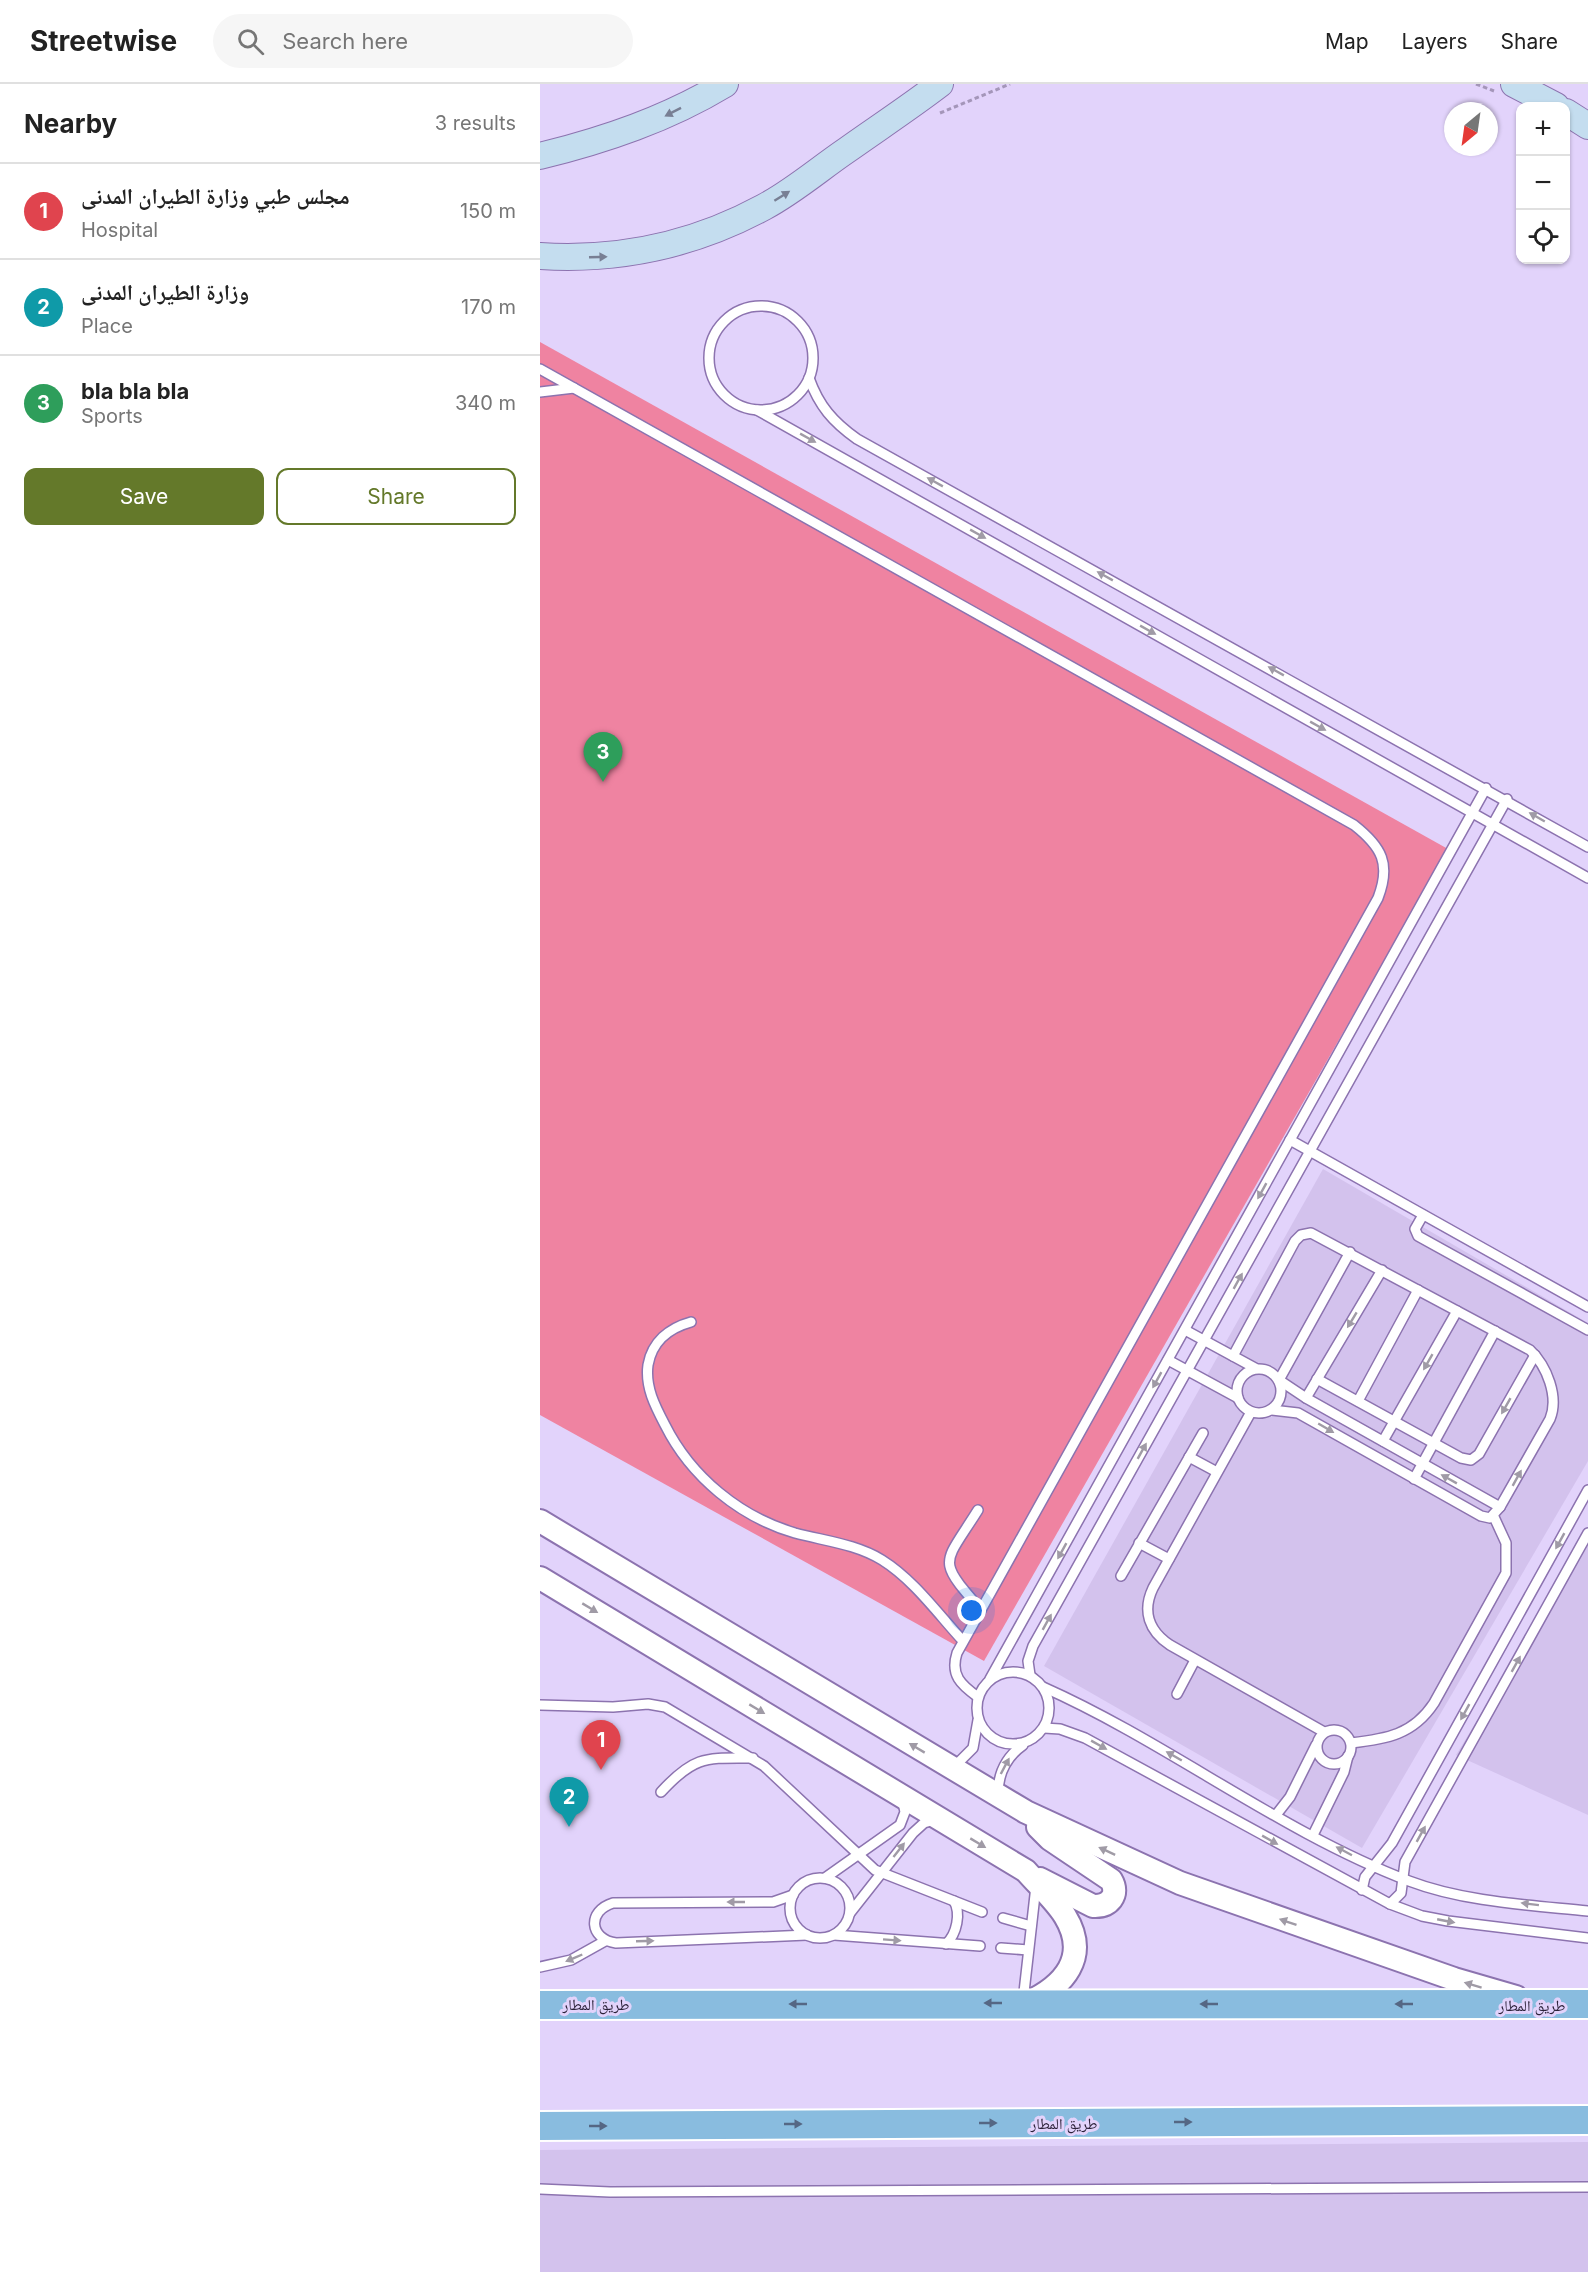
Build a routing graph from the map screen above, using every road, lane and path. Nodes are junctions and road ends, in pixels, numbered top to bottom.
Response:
1 (725, 84) edge
2 (940, 84) edge
3 (1514, 84) edge
4 (1548, 102) edge
5 (1570, 115) edge
6 (1588, 126) edge
7 (540, 156) edge
8 (540, 256) edge
9 (540, 369) edge
10 (809, 378) junction
11 (574, 388) junction
12 (540, 392) edge
13 (757, 410) junction
14 (1486, 788) junction
15 (1507, 799) junction
16 (1472, 813) junction
17 (1493, 824) junction
18 (1588, 847) edge
19 (1588, 878) edge
20 (1290, 1140) junction
21 (1310, 1151) junction
22 (1423, 1215) junction
23 (1350, 1252) junction
24 (1382, 1270) junction
25 (1418, 1290) junction
26 (1588, 1307) edge
27 (1457, 1311) junction
28 (691, 1322) dead end
29 (1185, 1330) junction
30 (1588, 1330) edge
31 (1495, 1331) junction
32 (1204, 1341) junction
33 (1535, 1355) junction
34 (1233, 1356) junction
35 (1168, 1360) junction
36 (1256, 1368) junction
37 (1187, 1371) junction
38 (1317, 1379) junction
39 (1279, 1380) junction
40 (1238, 1398) junction
41 (1306, 1398) junction
42 (1358, 1401) junction
43 (1272, 1410) junction
44 (1251, 1412) junction
45 (1394, 1421) junction
46 (1203, 1433) dead end
47 (1383, 1441) junction
48 (1434, 1443) junction
49 (1190, 1457) junction
50 (1423, 1464) junction
51 (1217, 1472) junction
52 (1414, 1479) junction
53 (1588, 1490) edge
54 (1500, 1507) junction
55 (978, 1510) dead end
56 (1494, 1516) junction
57 (540, 1521) edge
58 (1588, 1533) edge
59 (1139, 1544) junction
60 (1169, 1559) junction
61 (1120, 1576) dead end
62 (540, 1578) edge
63 (981, 1610) junction
64 (963, 1641) junction
65 (1195, 1660) junction
66 (1030, 1675) junction
67 (990, 1679) junction
68 (1043, 1687) junction
69 (1177, 1694) dead end
70 (978, 1697) junction
71 (540, 1705) edge
72 (978, 1718) junction
73 (1044, 1728) junction
74 (1324, 1732) junction
75 (1026, 1742) junction
76 (1351, 1743) junction
77 (1316, 1745) junction
78 (1348, 1756) junction
79 (753, 1758) junction
80 (951, 1769) junction
81 (661, 1792) dead end
82 (901, 1797) junction
83 (998, 1797) junction
84 (1026, 1812) junction
85 (1276, 1815) junction
86 (938, 1819) junction
87 (1313, 1835) junction
88 (857, 1856) junction
89 (1374, 1867) junction
90 (881, 1874) junction
91 (1031, 1877) junction
92 (825, 1878) junction
93 (1402, 1878) junction
94 (1362, 1890) junction
95 (793, 1895) junction
96 (954, 1901) junction
97 (1390, 1904) junction
98 (1588, 1911) edge
99 (982, 1912) dead end
100 (850, 1913) junction
101 (1003, 1918) dead end
102 (1031, 1926) junction
103 (807, 1935) junction
104 (834, 1935) junction
105 (1588, 1938) edge
106 (605, 1941) junction
107 (946, 1944) junction
108 (980, 1946) dead end
109 (1001, 1948) dead end
110 (1028, 1950) junction
111 (540, 1967) edge
112 (1025, 2003) junction
113 (1588, 2004) edge
114 (540, 2005) edge
115 (1550, 2005) junction
116 (1588, 2120) edge
117 (540, 2126) edge
118 (1588, 2187) edge
119 (540, 2189) edge

1 -> 7 main road
8 -> 2 main road
3 - 4 main road
5 - 6 main road
9 - 11 lane
10 - 13 lane
10 - 13 lane
14 -> 10 lane
11 - 12 lane
11 - 63 lane
13 -> 16 lane
14 - 15 lane
14 - 16 lane
15 - 17 lane
18 -> 15 lane
16 - 17 lane
16 - 20 lane
17 - 19 lane
17 - 21 lane
20 - 21 lane
20 -> 29 lane
21 - 22 lane
32 -> 21 lane
22 - 26 lane
22 - 30 lane
23 - 24 lane
23 - 34 lane
23 - 39 lane
24 - 25 lane
24 -> 38 lane
25 - 27 lane
25 - 42 lane
27 - 31 lane
27 -> 45 lane
28 - 64 lane
29 - 32 lane
29 - 35 lane
31 - 33 lane
31 - 48 lane
32 - 34 lane
32 - 37 lane
33 -> 48 lane
54 -> 33 lane
34 - 36 lane
35 - 37 lane
35 -> 67 lane
36 - 39 lane
36 - 40 lane
37 - 40 lane
66 -> 37 lane
38 - 41 lane
38 - 42 lane
39 - 41 lane
39 - 43 lane
40 - 44 lane
41 - 47 lane
42 - 45 lane
43 - 44 lane
43 -> 52 lane
44 - 51 lane
45 - 47 lane
45 - 48 lane
46 - 49 lane
47 - 50 lane
48 - 50 lane
49 - 51 lane
49 - 59 lane
50 - 52 lane
54 -> 50 lane
51 - 60 lane
52 - 56 lane
53 -> 89 lane
54 - 56 lane
55 - 63 lane
56 - 76 lane
80 -> 57 street
93 -> 58 lane
59 - 60 lane
59 - 61 lane
60 - 65 lane
62 -> 82 street
63 - 64 lane
64 - 70 lane
65 - 69 lane
65 - 74 lane
66 - 67 lane
66 - 68 lane
67 - 70 lane
68 - 73 lane
85 -> 68 lane
70 - 72 lane
71 - 79 lane
72 - 75 lane
72 - 80 lane
73 - 75 lane
73 -> 94 lane
74 - 76 lane
74 - 77 lane
83 -> 75 lane
76 - 78 lane
77 - 78 lane
77 - 85 lane
78 - 87 lane
79 - 81 lane
79 - 88 lane
80 - 83 street
82 - 86 street
82 - 88 lane
83 - 84 street
84 - 91 street
115 -> 84 street
85 - 87 lane
90 -> 86 lane
86 -> 91 street
89 -> 87 lane
88 - 90 lane
88 - 92 lane
89 - 93 lane
89 - 94 lane
90 - 96 lane
90 - 100 lane
91 - 102 lane
91 - 112 street
92 - 95 lane
92 - 100 lane
93 - 97 lane
98 -> 93 lane
94 - 97 lane
95 - 103 lane
95 -> 106 lane
96 - 99 lane
96 - 107 lane
97 -> 105 lane
100 - 104 lane
101 - 102 lane
102 - 110 lane
103 - 104 lane
106 -> 103 lane
104 -> 107 lane
106 -> 111 lane
107 - 108 lane
109 - 110 lane
110 - 112 lane
112 -> 114 main road, طريق المطار
115 -> 112 main road, طريق المطار
113 - 115 main road, طريق المطار
117 -> 116 main road, طريق المطار
118 - 119 lane

